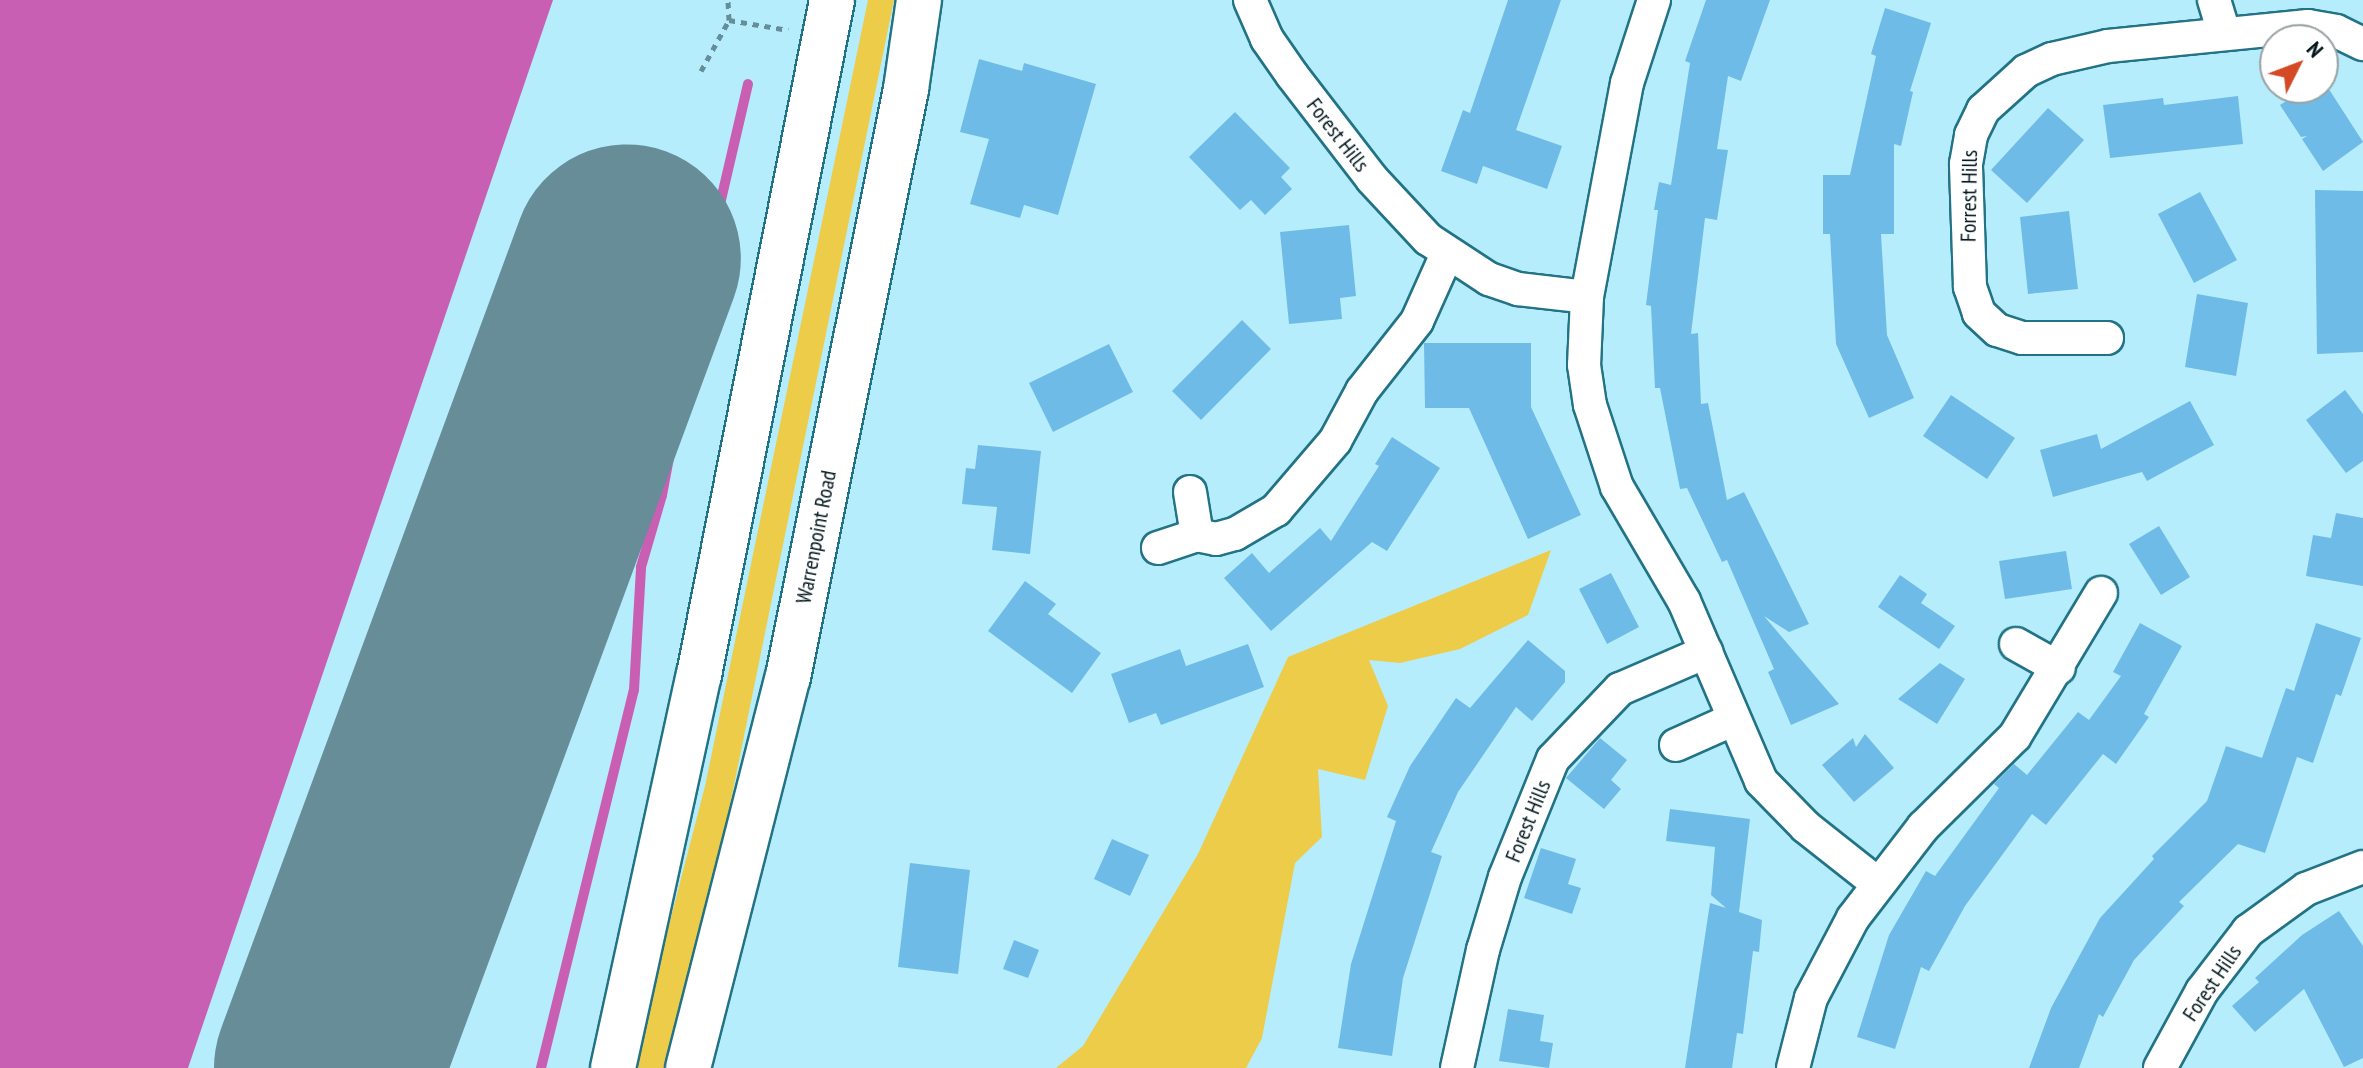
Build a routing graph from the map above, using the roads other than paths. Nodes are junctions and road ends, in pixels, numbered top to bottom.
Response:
1 (919, 0) edge
2 (1250, 0) edge
3 (1654, 0) edge
4 (2214, 0) edge
5 (828, 18) edge
6 (2224, 32) junction
7 (2363, 44) edge
8 (1447, 254) junction
9 (1587, 297) junction
10 (2107, 338) dead end
11 (1190, 492) dead end
12 (1197, 535) junction
13 (1158, 548) dead end
14 (2101, 593) dead end
15 (2016, 644) dead end
16 (1706, 652) junction
17 (2059, 668) junction
18 (1732, 720) junction
19 (1676, 745) dead end
20 (2363, 867) edge
21 (1877, 883) junction
22 (613, 1068) edge
23 (688, 1068) edge
24 (1457, 1068) edge
25 (1793, 1068) edge
26 (2160, 1068) edge

1 - 23 highway, Warrenpoint Road
2 - 8 street, Forest Hills
3 - 9 street
4 - 6 street
5 - 22 highway
6 - 7 street, Forrest Hills
6 - 10 street, Forrest Hills
8 - 9 street, Forest Hills
8 - 12 street
9 - 16 street
11 - 12 street
12 - 13 street
14 - 17 street
15 - 17 street
16 - 18 street
16 - 24 street, Forest Hills
17 - 21 street
18 - 19 street
18 - 21 street
20 - 26 street, Forest Hills
21 - 25 street

